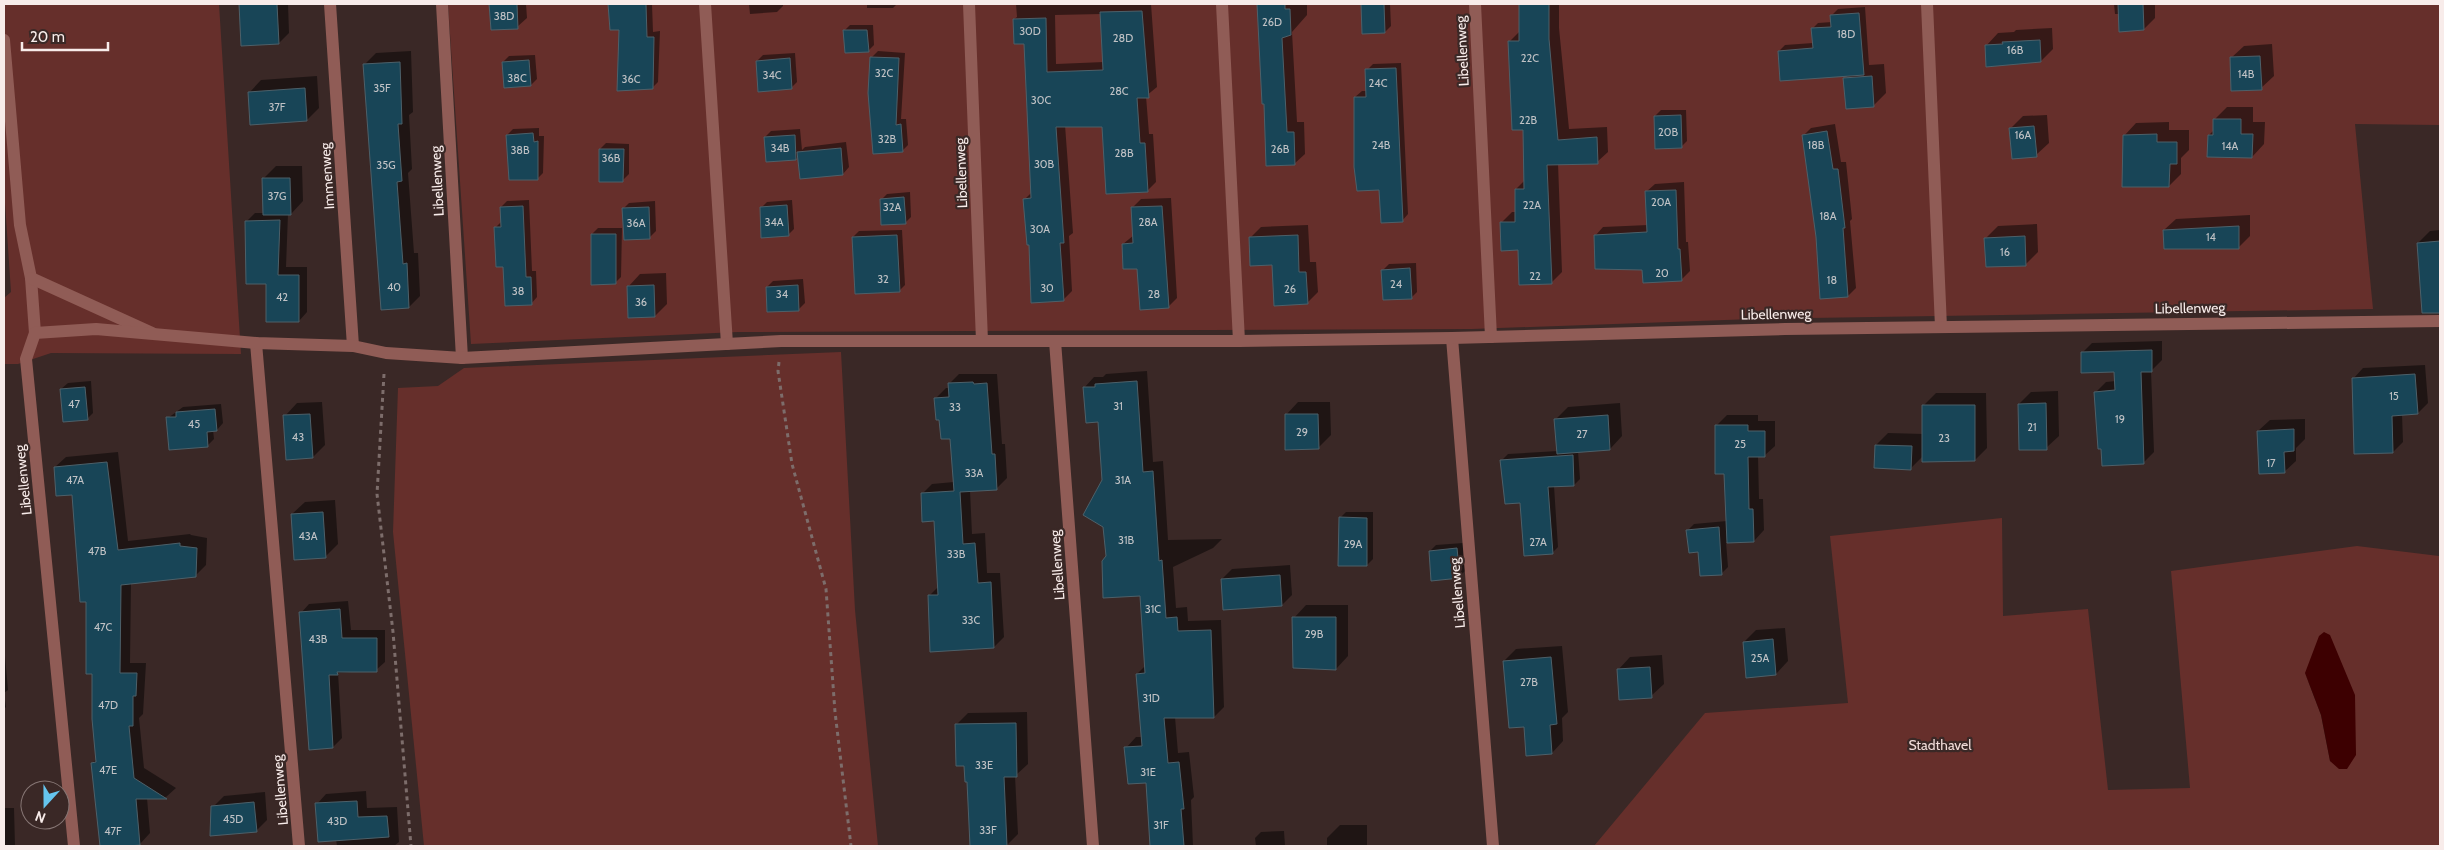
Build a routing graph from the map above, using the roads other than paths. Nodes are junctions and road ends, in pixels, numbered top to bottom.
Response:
1 (330, 4) edge
2 (442, 4) edge
3 (705, 4) edge
4 (969, 4) edge
5 (1222, 4) edge
6 (1474, 4) edge
7 (1927, 4) edge
8 (4, 40) edge
9 (30, 278) junction
10 (2440, 321) edge
11 (1941, 327) junction
12 (35, 334) junction
13 (154, 334) junction
14 (1491, 337) junction
15 (1452, 338) junction
16 (1239, 340) junction
17 (982, 341) junction
18 (1055, 341) junction
19 (256, 343) junction
20 (727, 344) junction
21 (353, 346) junction
22 (462, 358) junction
23 (74, 846) edge
24 (299, 846) edge
25 (1094, 846) edge
26 (1493, 846) edge

1 - 21 street, Immenweg
2 - 22 street, Libellenweg
3 - 20 street
4 - 17 street, Libellenweg
5 - 16 street
6 - 14 street, Libellenweg
7 - 11 street
8 - 9 street
9 - 12 street
9 - 13 street
10 - 11 street, Libellenweg
11 - 14 street, Libellenweg
12 - 13 street, Libellenweg
12 - 23 street, Libellenweg
13 - 19 street, Libellenweg
14 - 15 street, Libellenweg
15 - 16 street, Libellenweg
15 - 26 street, Libellenweg
16 - 18 street, Libellenweg
17 - 18 street, Libellenweg
17 - 20 street, Libellenweg
18 - 25 street, Libellenweg
19 - 21 street, Libellenweg
19 - 24 street, Libellenweg
20 - 22 street, Libellenweg
21 - 22 street, Libellenweg

